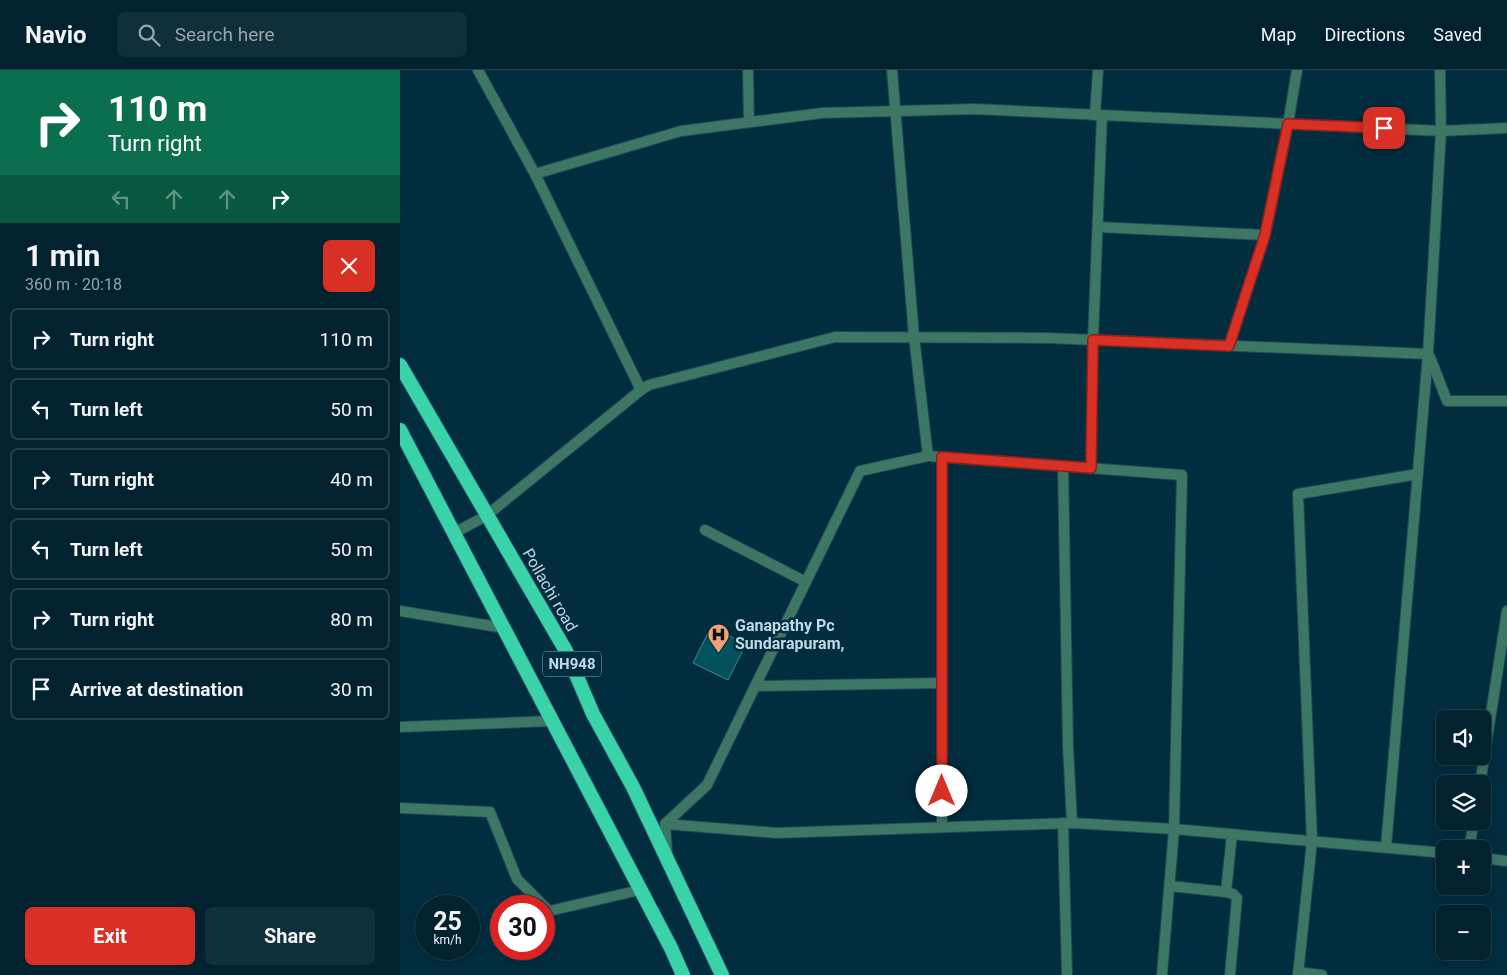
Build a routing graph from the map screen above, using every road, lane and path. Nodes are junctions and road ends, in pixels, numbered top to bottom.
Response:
1 (478, 70) edge
2 (748, 70) edge
3 (892, 70) edge
4 (1098, 70) edge
5 (1297, 70) edge
6 (1440, 70) edge
7 (897, 111) junction
8 (1099, 115) junction
9 (749, 122) junction
10 (1288, 124) junction
11 (1507, 128) edge
12 (1442, 131) junction
13 (534, 174) junction
14 (1098, 227) junction
15 (1265, 235) junction
16 (914, 337) junction
17 (1093, 340) junction
18 (1229, 346) junction
19 (1428, 354) junction
20 (400, 365) edge
21 (641, 390) junction
22 (1507, 401) edge
23 (400, 430) edge
24 (928, 456) junction
25 (942, 457) junction
26 (1063, 466) junction
27 (1091, 468) junction
28 (1418, 474) junction
29 (486, 516) junction
30 (705, 530) dead end
31 (454, 533) junction
32 (806, 582) junction
33 (400, 611) edge
34 (1507, 611) edge
35 (504, 628) junction
36 (942, 683) junction
37 (755, 686) junction
38 (552, 721) junction
39 (400, 726) edge
40 (1481, 775) edge
41 (400, 808) edge
42 (1068, 823) junction
43 (665, 824) junction
44 (942, 827) junction
45 (1174, 829) junction
46 (1232, 834) junction
47 (1312, 841) junction
48 (1386, 847) junction
49 (1436, 852) edge
50 (667, 858) junction
51 (1491, 859) edge
52 (1507, 861) edge
53 (1170, 886) junction
54 (640, 890) junction
55 (1226, 892) junction
56 (1298, 973) edge
57 (683, 975) edge
58 (722, 975) edge
59 (1067, 975) edge
60 (1162, 975) edge
61 (1230, 975) edge
62 (1322, 975) edge

1 - 13 street
2 - 9 street
3 - 7 street
4 - 8 street
5 - 10 street
6 - 12 street
7 - 8 street
7 - 9 street
7 - 16 street
8 - 10 street
8 - 14 street
9 - 13 street
10 - 12 street
10 - 15 street
11 - 12 street
12 - 19 street
13 - 21 street
14 - 15 street
14 - 17 street
15 - 18 street
16 - 17 street
16 - 21 street
16 - 24 street
17 - 18 street
17 - 27 street
18 - 19 street
19 - 22 street
19 - 28 street
20 - 29 highway, Pollachi road / NH948
21 - 29 street
23 - 31 highway, NH948
24 - 25 street
24 - 32 street
25 - 26 street
25 - 36 street
26 - 27 street
26 - 42 street
27 - 45 street
28 - 47 street
28 - 48 street
29 - 31 street
29 - 50 highway, Pollachi road / NH948
30 - 32 street
31 - 35 highway, NH948
32 - 37 street
33 - 35 street
34 - 40 street
35 - 38 highway, NH948
36 - 37 street
36 - 44 street
37 - 43 street
38 - 39 street
38 - 54 highway, NH948
41 - 54 street
42 - 44 street
42 - 45 street
42 - 59 street
43 - 44 street
43 - 50 street
45 - 46 street
45 - 53 street
46 - 47 street
46 - 55 street
47 - 48 street
47 - 56 street
48 - 49 street
50 - 58 highway, Pollachi road / NH948
51 - 52 street
53 - 55 street
53 - 60 street
54 - 57 highway, NH948
55 - 61 street
56 - 62 street

